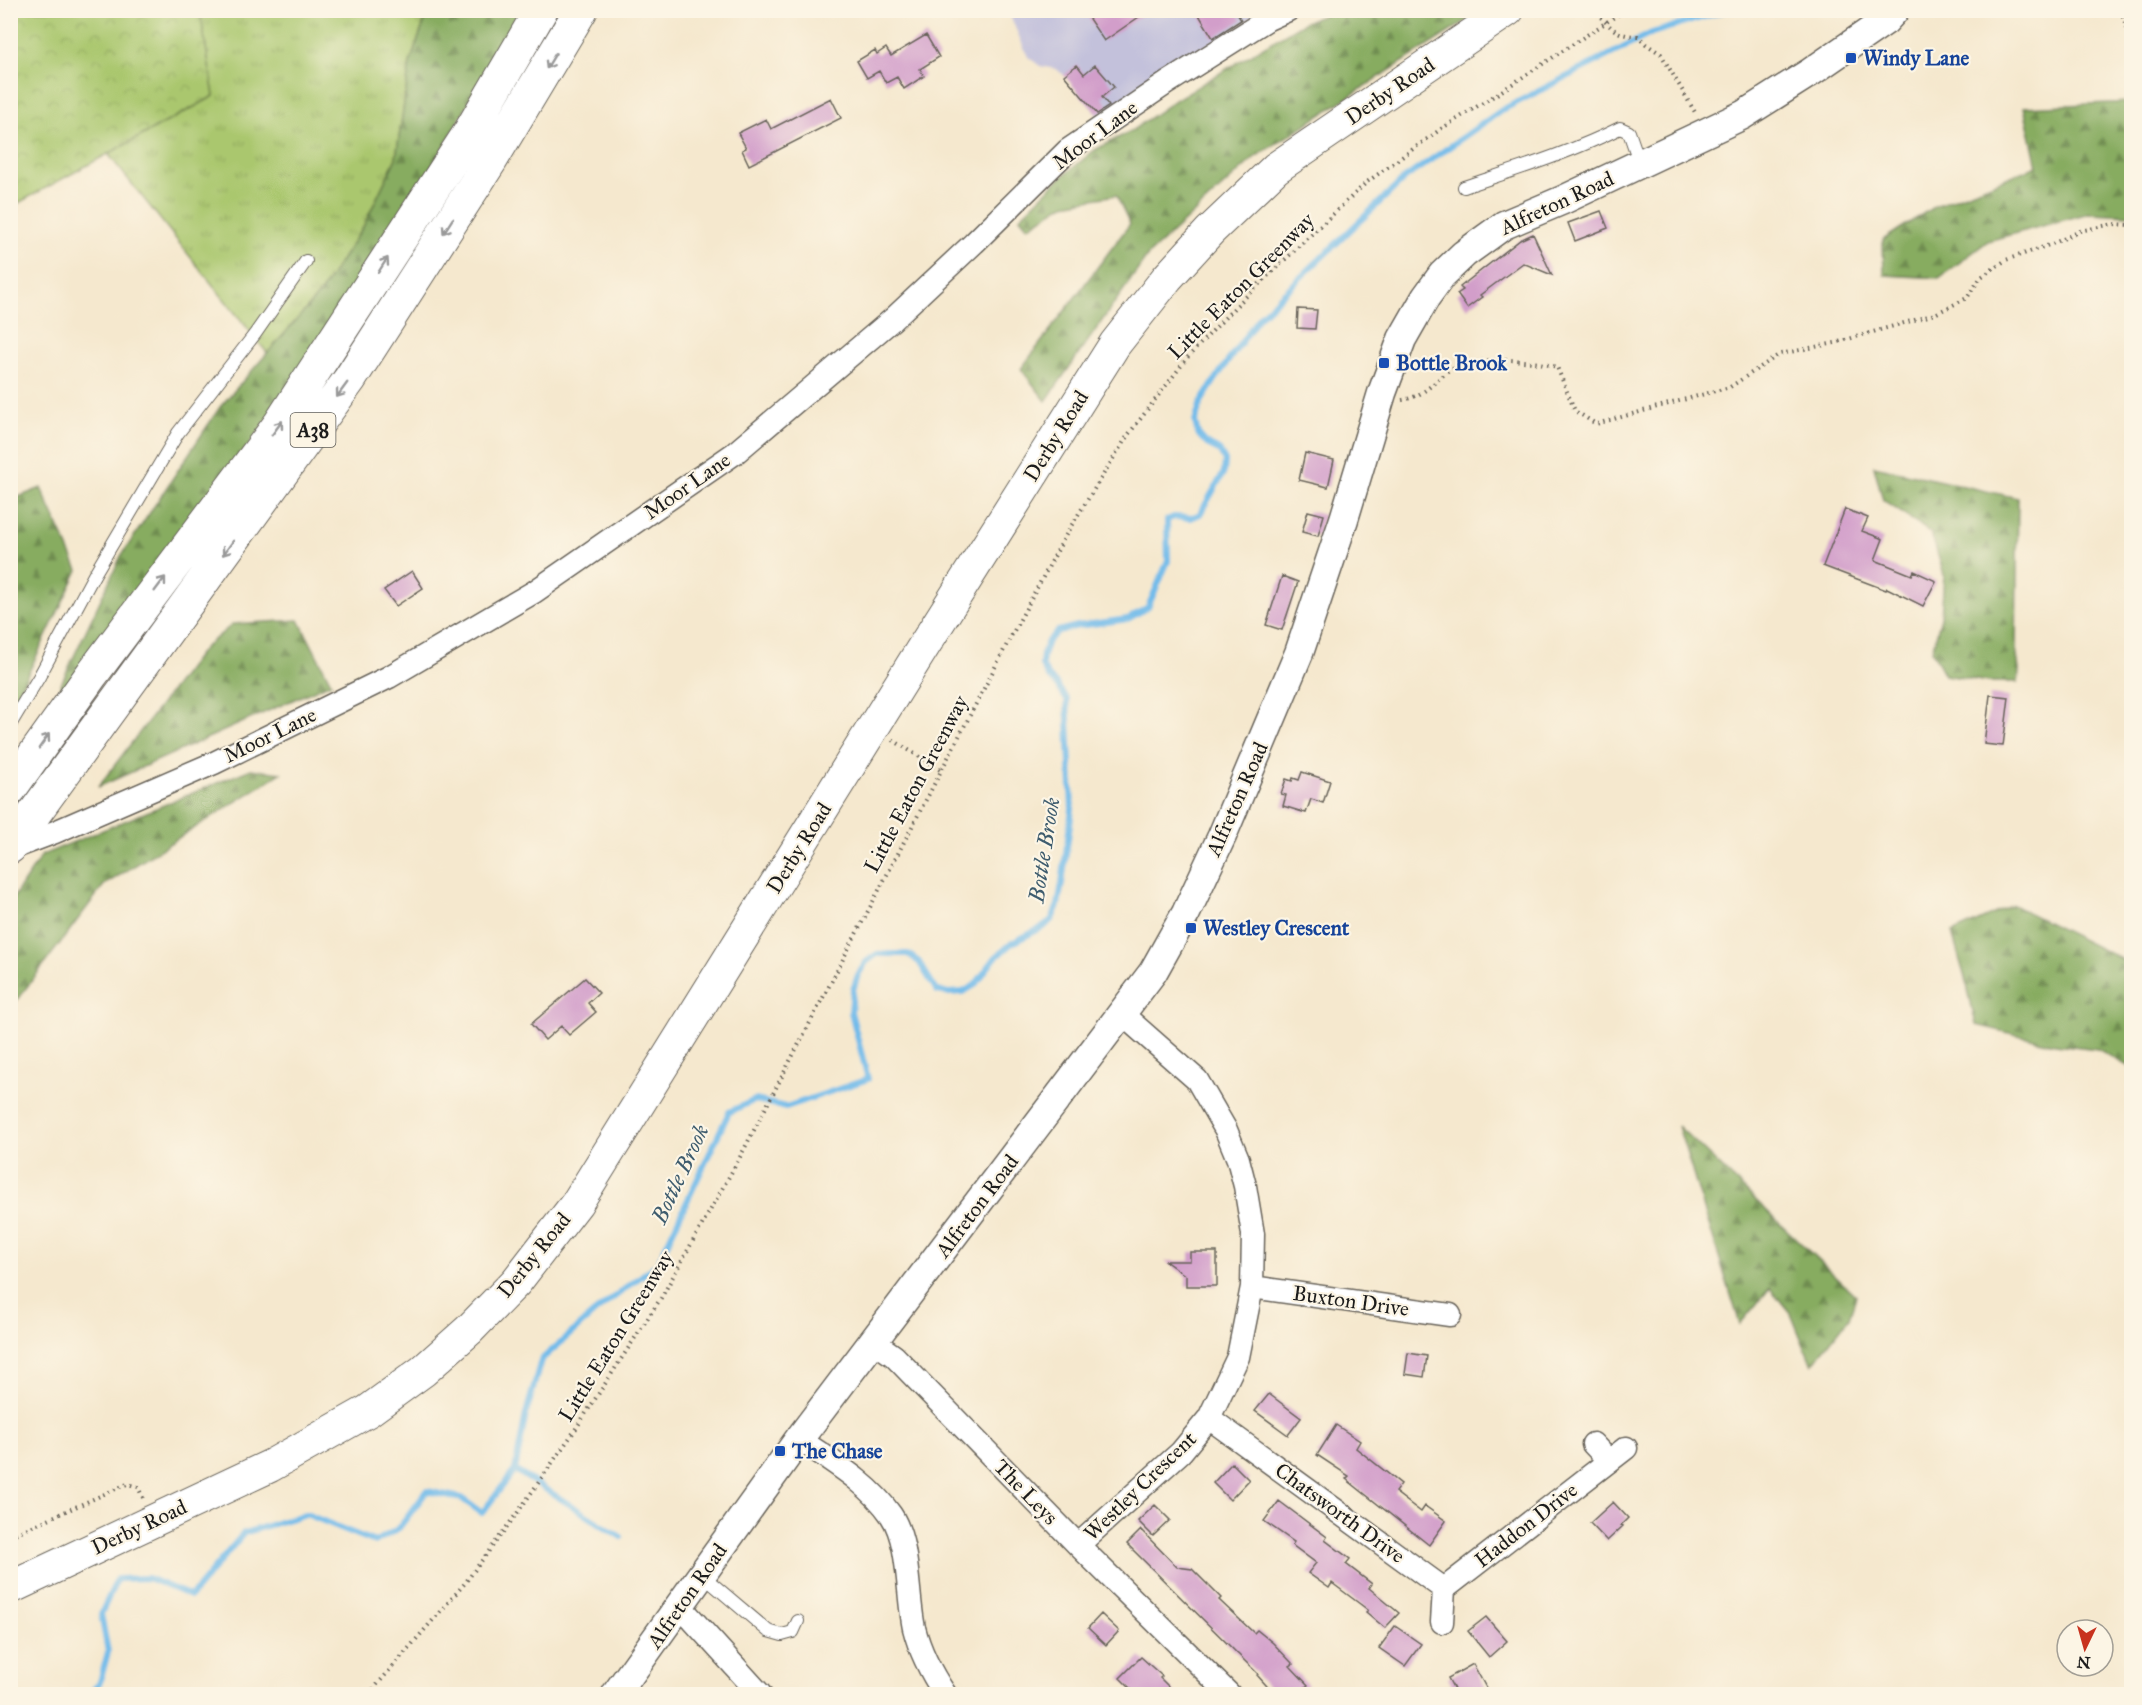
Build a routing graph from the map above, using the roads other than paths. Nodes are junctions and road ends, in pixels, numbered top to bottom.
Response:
1 (541, 10) edge
2 (581, 10) edge
3 (1288, 10) edge
4 (1508, 10) edge
5 (1895, 10) edge
6 (1640, 164) junction
7 (1464, 187) dead end
8 (306, 261) dead end
9 (10, 725) edge
10 (10, 789) edge
11 (14, 843) edge
12 (1122, 1014) junction
13 (1252, 1287) junction
14 (1450, 1315) dead end
15 (874, 1342) junction
16 (1209, 1418) junction
17 (799, 1439) junction
18 (1593, 1444) dead end
19 (1078, 1545) junction
20 (702, 1575) junction
21 (10, 1588) edge
22 (1444, 1589) junction
23 (680, 1606) junction
24 (798, 1621) dead end
25 (1442, 1622) dead end
26 (616, 1695) edge
27 (760, 1695) edge
28 (945, 1695) edge
29 (1229, 1695) edge

10 -> 1 highway, A38
2 -> 11 highway, A38
3 - 11 street, Moor Lane
4 - 21 main road, Derby Road
5 - 6 street, Alfreton Road
6 - 7 lane
6 - 12 street, Alfreton Road
8 - 9 lane
12 - 13 street, Westley Crescent
12 - 15 street, Alfreton Road
13 - 14 street, Buxton Drive
13 - 16 street, Westley Crescent
15 - 17 street, Alfreton Road
15 - 19 street, The Leys
16 - 19 street, Westley Crescent
16 - 22 street, Chatsworth Drive
17 - 20 street, Alfreton Road
17 - 28 street
18 - 22 street, Haddon Drive
19 - 29 street, The Leys
20 - 23 street, Alfreton Road
20 - 24 lane
22 - 25 street
23 - 26 street, Alfreton Road
23 - 27 street

